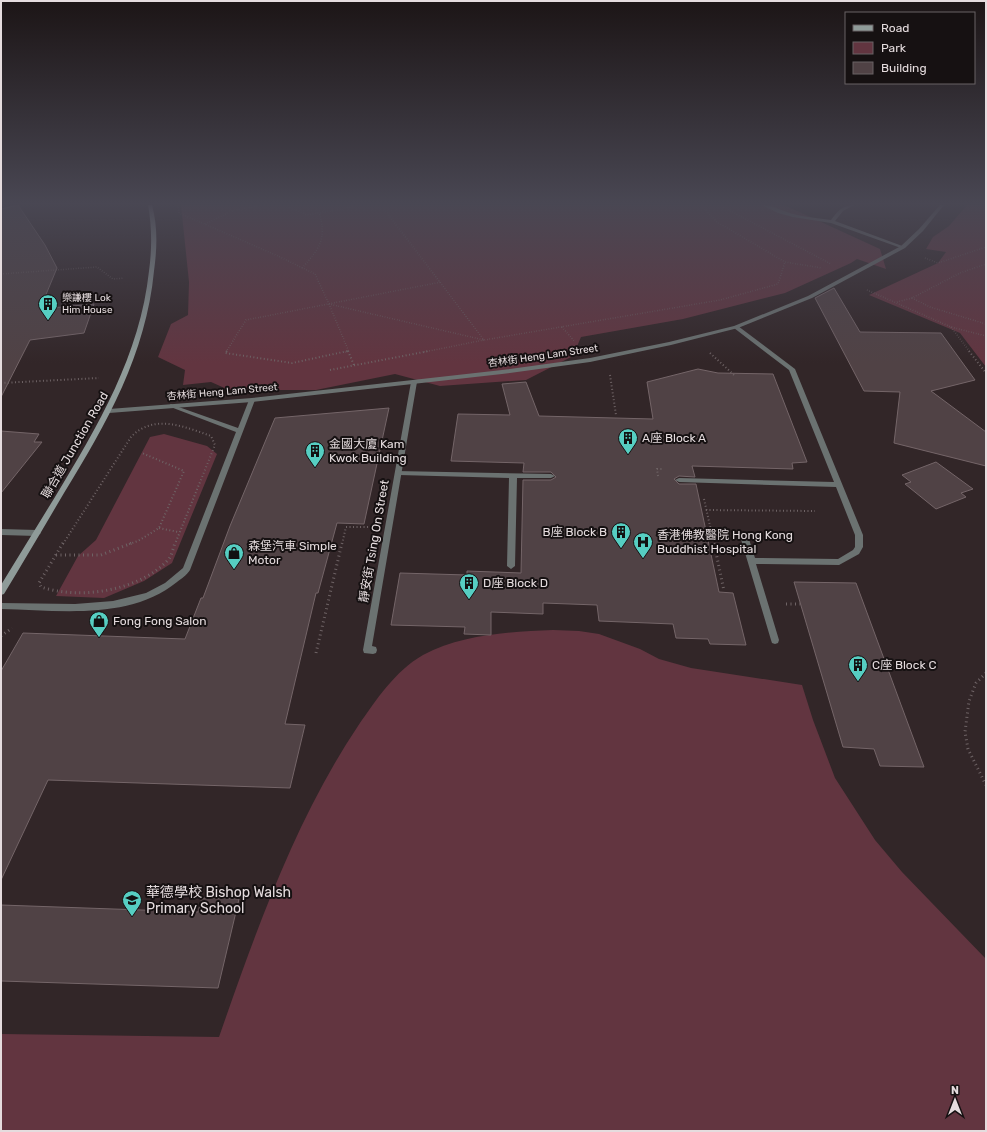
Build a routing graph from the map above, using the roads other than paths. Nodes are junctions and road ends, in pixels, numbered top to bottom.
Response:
1 (153, 258) edge
2 (883, 258) edge
3 (736, 327) junction
4 (414, 382) junction
5 (252, 400) junction
6 (171, 406) junction
7 (109, 411) junction
8 (240, 431) junction
9 (399, 473) junction
10 (512, 476) junction
11 (551, 476) dead end
12 (679, 480) dead end
13 (838, 485) junction
14 (1, 532) edge
15 (37, 533) junction
16 (744, 536) dead end
17 (751, 561) junction
18 (511, 566) dead end
19 (1, 592) edge
20 (1, 606) edge
21 (775, 640) dead end
22 (373, 650) dead end

1 - 7 main road, 聯合道 Junction Road
2 - 3 street, 杏林街 Heng Lam Street
3 - 4 street, 杏林街 Heng Lam Street
3 - 13 street
4 - 5 street, 杏林街 Heng Lam Street
4 - 9 street, 靜安街 Tsing On Street
5 - 6 street, 杏林街 Heng Lam Street
5 - 8 street
6 - 7 street, 杏林街 Heng Lam Street
6 - 8 street
7 - 15 main road, 聯合道 Junction Road
8 - 20 street
9 - 10 street
9 - 22 street, 靜安街 Tsing On Street
10 - 11 street
10 - 18 street
12 - 13 street
13 - 17 street
14 - 15 street
15 - 19 main road, 聯合道 Junction Road
16 - 17 street
17 - 21 street

